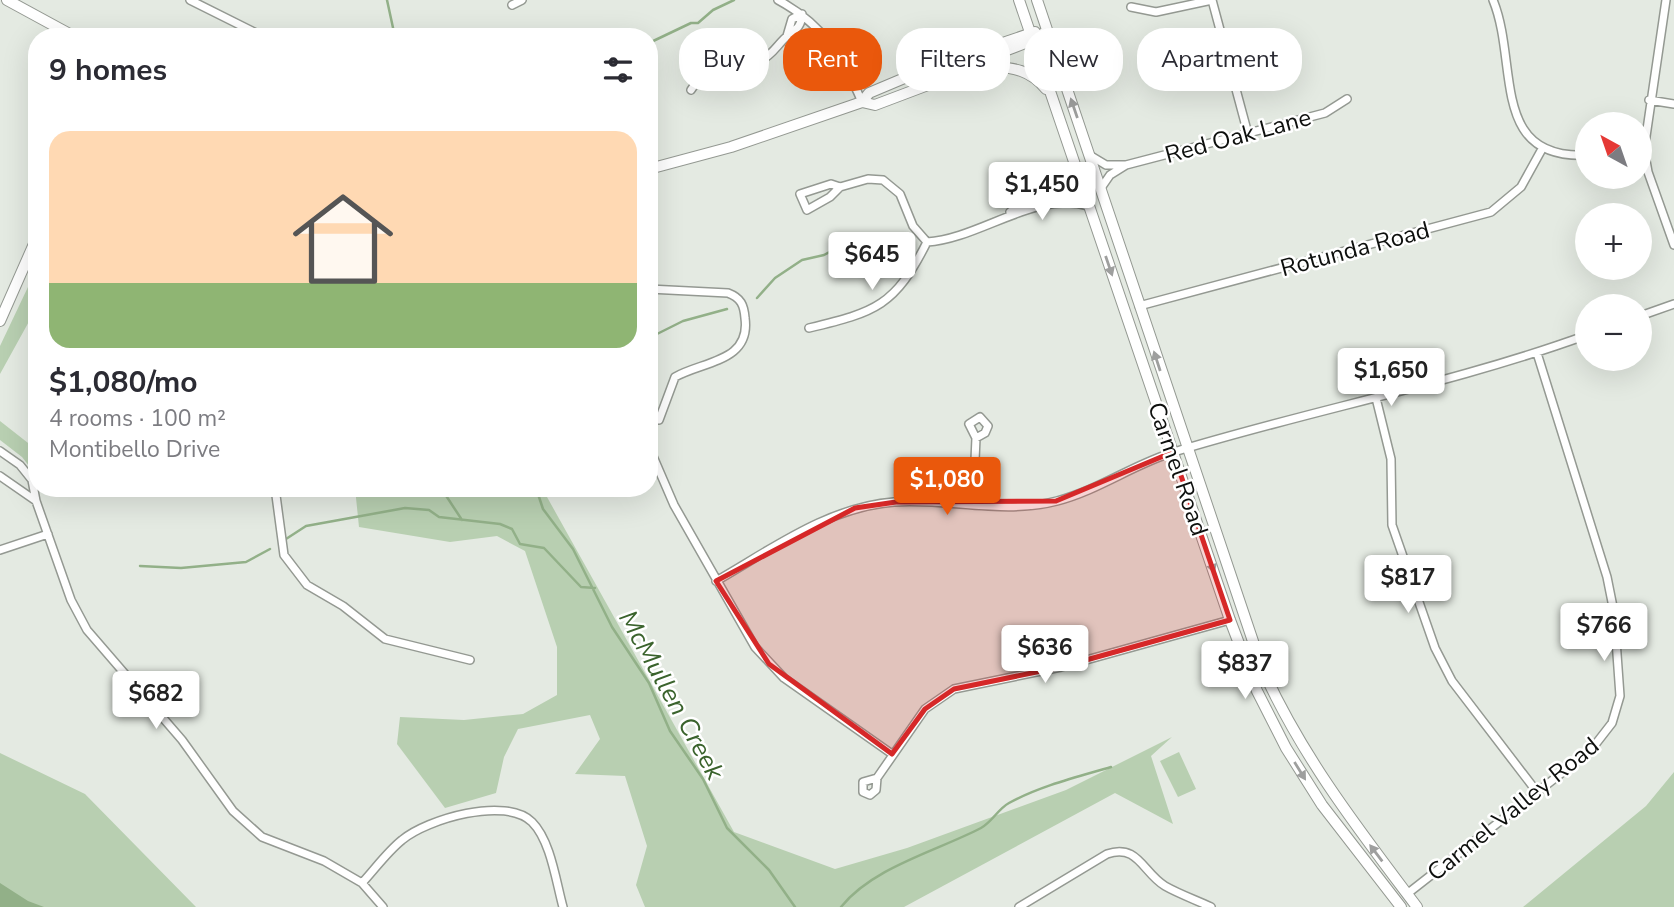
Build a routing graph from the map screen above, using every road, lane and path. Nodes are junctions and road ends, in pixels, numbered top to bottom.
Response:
1 (7, 0) edge
2 (190, 0) edge
3 (522, 0) edge
4 (778, 0) edge
5 (1019, 0) edge
6 (1037, 0) edge
7 (1212, 0) edge
8 (1493, 0) edge
9 (1666, 0) edge
10 (512, 5) dead end
11 (1131, 7) dead end
12 (802, 14) junction
13 (58, 28) edge
14 (246, 28) edge
15 (1028, 28) edge
16 (1046, 28) edge
17 (1024, 39) edge
18 (769, 55) edge
19 (1010, 67) edge
20 (912, 91) edge
21 (1049, 91) edge
22 (1068, 91) edge
23 (1050, 94) junction
24 (1347, 99) dead end
25 (1649, 100) junction
26 (862, 102) junction
27 (1674, 104) edge
28 (1647, 112) edge
29 (1248, 134) junction
30 (1542, 149) junction
31 (1090, 154) junction
32 (1575, 156) edge
33 (1126, 165) junction
34 (658, 167) edge
35 (1079, 179) junction
36 (1652, 183) edge
37 (840, 187) junction
38 (1101, 188) junction
39 (1088, 206) junction
40 (996, 223) junction
41 (927, 242) junction
42 (1674, 245) edge
43 (28, 257) edge
44 (658, 289) edge
45 (1674, 304) edge
46 (1139, 306) junction
47 (1652, 312) edge
48 (0, 321) edge
49 (808, 328) dead end
50 (1575, 340) edge
51 (1537, 354) junction
52 (1376, 398) junction
53 (659, 420) dead end
54 (976, 438) dead end
55 (1186, 449) junction
56 (0, 451) edge
57 (1173, 452) junction
58 (658, 468) edge
59 (28, 475) edge
60 (0, 476) edge
61 (28, 495) edge
62 (30, 497) edge
63 (35, 497) edge
64 (276, 497) edge
65 (36, 501) junction
66 (973, 504) junction
67 (48, 534) junction
68 (0, 550) edge
69 (716, 581) junction
70 (1230, 620) junction
71 (470, 660) dead end
72 (892, 754) junction
73 (877, 778) dead end
74 (1537, 792) junction
75 (362, 884) junction
76 (1407, 894) junction
77 (1195, 903) edge
78 (383, 907) edge
79 (563, 907) edge
80 (1018, 907) edge
81 (1211, 907) edge
82 (1401, 907) edge
83 (1417, 907) edge

1 - 13 main road
2 - 14 street
3 - 10 street
4 - 12 street
5 - 15 main road, Carmel Road
6 - 16 main road, Carmel Road
7 - 11 street
7 - 29 street
8 - 30 street
9 - 25 street
12 - 18 street
12 - 26 street
17 - 26 main road
19 - 23 main road
20 - 26 main road
21 - 23 main road, Carmel Road
31 -> 22 main road, Carmel Road
23 - 35 main road, Carmel Road
24 - 29 street, Red Oak Lane
25 - 27 street
25 - 28 street
26 - 34 main road
29 - 33 street, Red Oak Lane
30 - 32 street
30 - 46 street, Rotunda Road
31 - 33 street, Red Oak Lane
31 - 38 main road, Carmel Road
33 - 38 street, Red Oak Lane
35 - 38 main road
35 - 39 main road, Carmel Road
35 - 40 street
36 - 42 street
37 - 37 street
37 - 41 street
38 - 46 main road, Carmel Road
39 - 40 street
39 -> 57 main road, Carmel Road
40 - 41 street
41 - 49 street
43 - 48 main road
44 - 53 street
45 - 47 street
55 -> 46 main road, Carmel Road
50 - 51 street
51 - 52 street
51 - 74 street, Carmel Valley Road
52 - 55 street
52 - 74 street
54 - 66 street
55 - 57 street
76 -> 55 main road, Carmel Road
56 - 59 street
57 - 66 street
57 -> 70 main road, Carmel Road
58 - 69 street
60 - 61 street
62 - 65 street
63 - 65 street
64 - 71 street
65 - 67 street
66 - 69 street
67 - 68 street
67 - 75 street
69 - 72 street
70 - 72 street
70 -> 82 main road, Carmel Road
72 - 73 street
74 - 76 street, Carmel Valley Road
75 - 78 street
75 - 79 street
76 - 83 main road, Carmel Road
77 - 80 street
77 - 81 street

